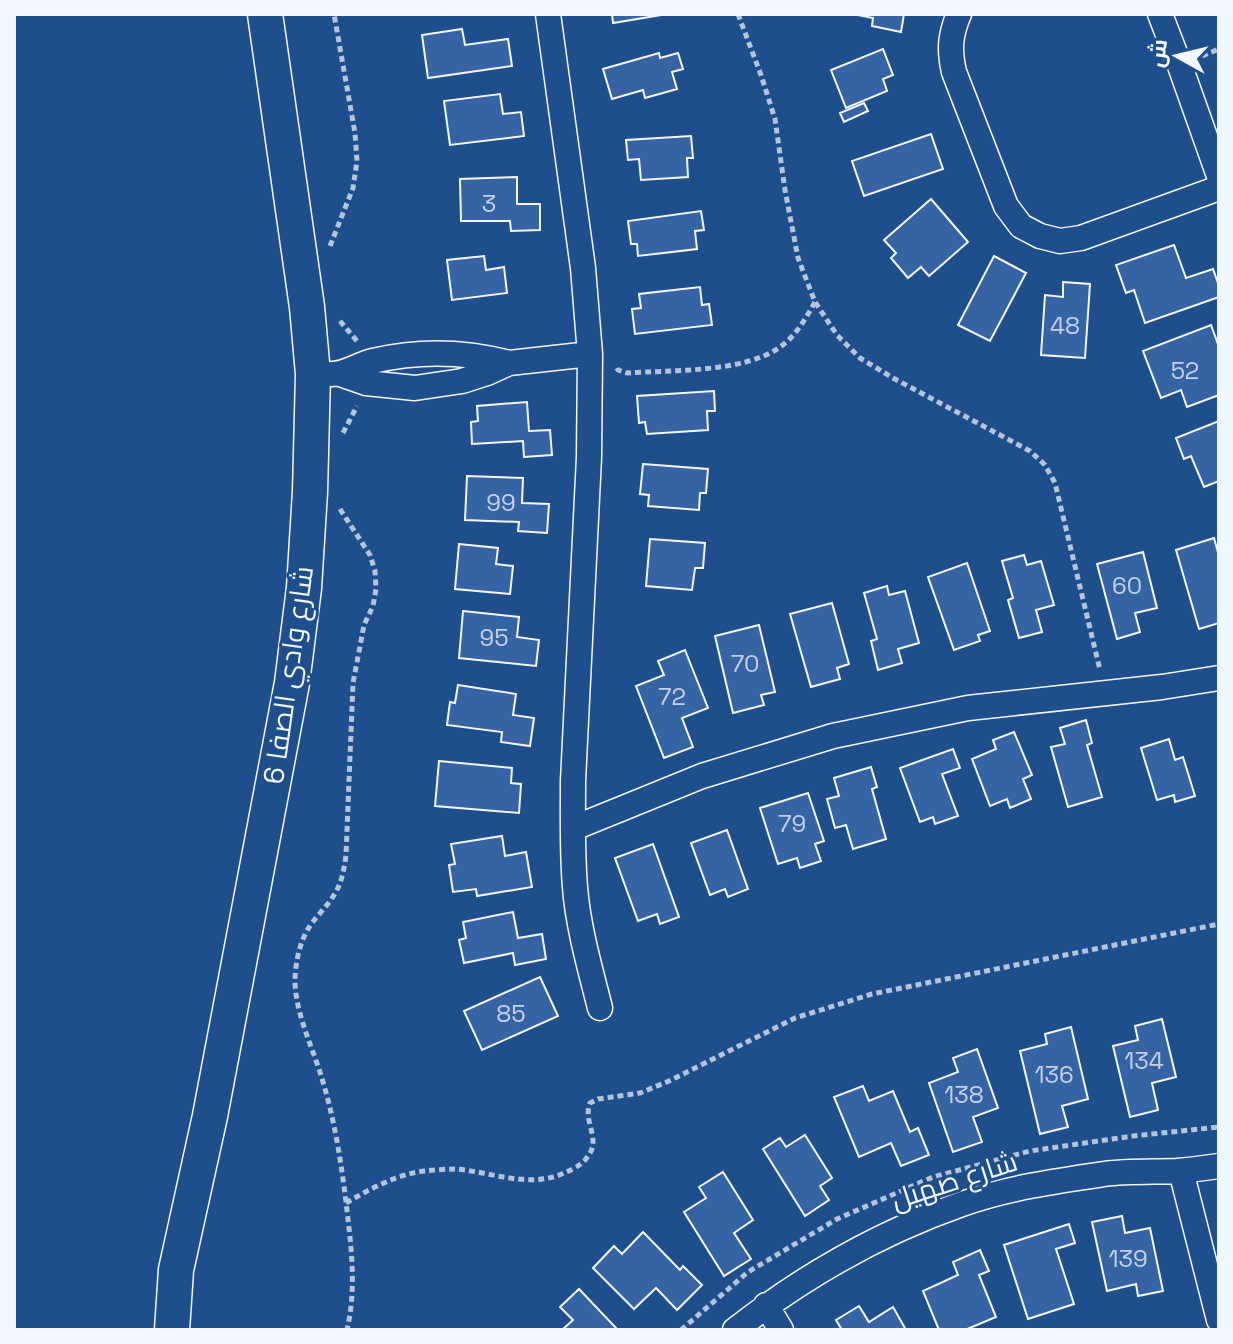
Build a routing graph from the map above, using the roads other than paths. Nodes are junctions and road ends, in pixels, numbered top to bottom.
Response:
1 (265, 14) edge
2 (548, 14) edge
3 (959, 14) edge
4 (1160, 14) edge
5 (1219, 176) edge
6 (1219, 188) edge
7 (461, 354) junction
8 (590, 354) junction
9 (509, 363) junction
10 (376, 372) junction
11 (326, 374) junction
12 (462, 381) junction
13 (1219, 678) edge
14 (574, 828) junction
15 (600, 1008) dead end
16 (1219, 1166) edge
17 (1181, 1171) junction
18 (766, 1305) junction
19 (1219, 1320) edge
20 (172, 1330) edge
21 (735, 1330) edge
22 (781, 1330) edge

1 - 11 street, شارع وادي الصفا 6
2 - 8 street
3 - 6 street
4 - 5 street
7 - 9 street
7 - 10 street
7 - 12 street
8 - 9 street
8 - 14 street
9 - 12 street
10 - 11 street
10 - 12 street
11 - 20 street, شارع وادي الصفا 6
13 - 14 street
14 - 15 street
16 - 17 street, شارع صهيل
17 - 18 street, شارع صهيل
17 - 19 street
18 - 21 street, شارع صهيل
18 - 22 street

